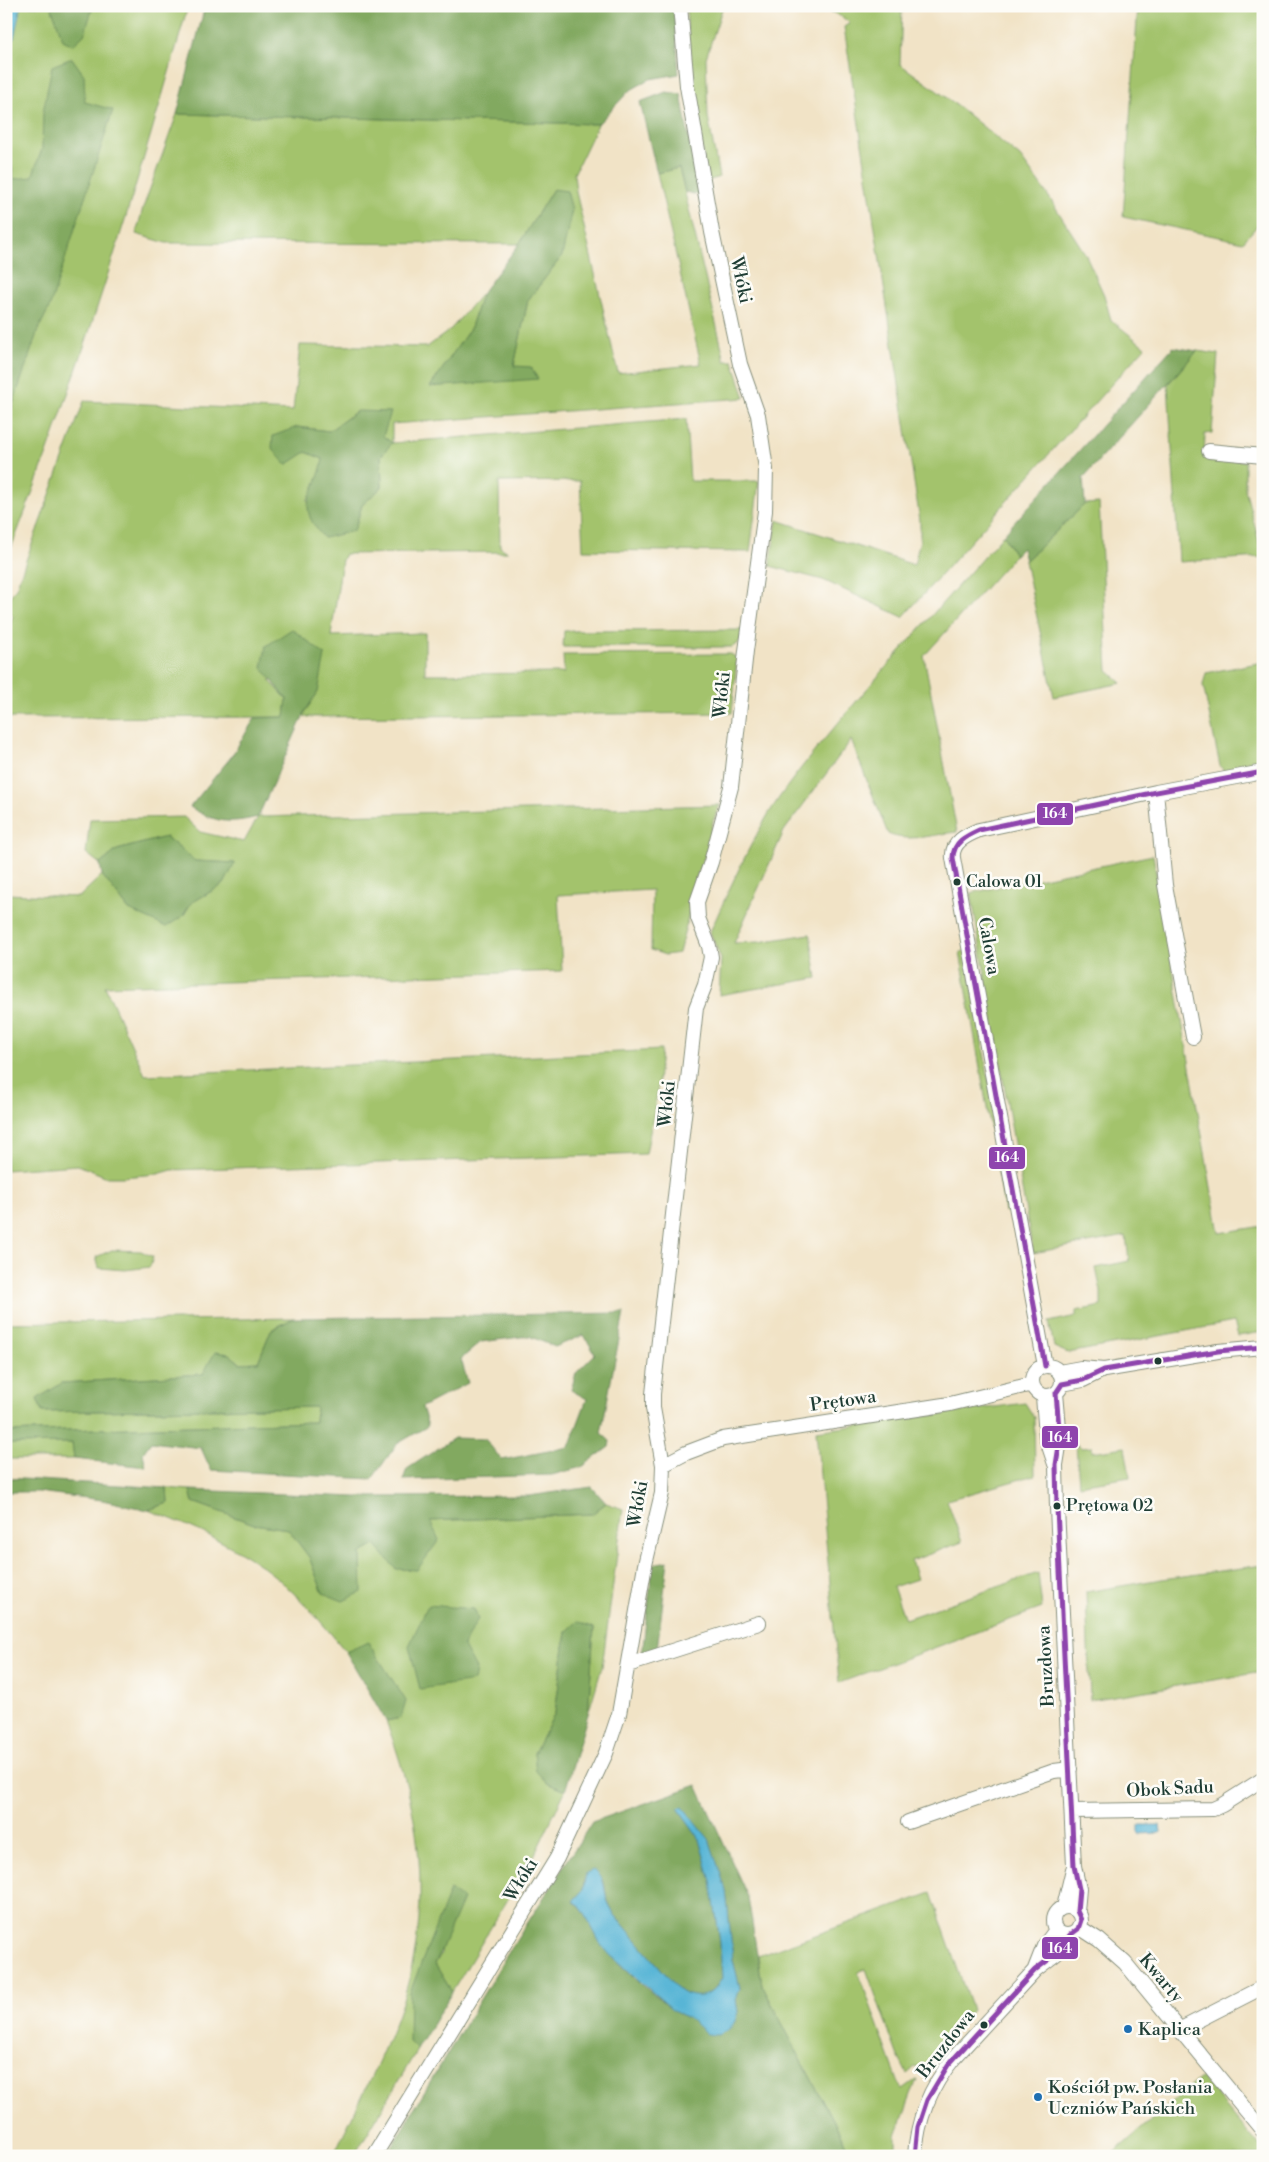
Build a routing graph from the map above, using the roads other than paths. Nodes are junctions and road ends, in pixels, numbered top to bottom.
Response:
1 (680, 6) edge
2 (1209, 451) dead end
3 (1263, 456) edge
4 (1263, 772) edge
5 (1156, 792) junction
6 (1193, 1037) dead end
7 (1263, 1347) edge
8 (1045, 1366) junction
9 (1032, 1384) junction
10 (1055, 1387) junction
11 (663, 1465) junction
12 (759, 1622) dead end
13 (628, 1665) junction
14 (1070, 1769) junction
15 (1263, 1779) edge
16 (1072, 1811) junction
17 (908, 1822) dead end
18 (1070, 1909) junction
19 (1056, 1930) junction
20 (1074, 1931) junction
21 (1035, 1970) junction
22 (1263, 1987) edge
23 (1179, 2030) junction
24 (1263, 2131) edge
25 (374, 2156) edge
26 (915, 2156) edge

1 - 11 street, Włóki
2 - 3 street
4 - 5 street, Calowa
5 - 6 street
5 - 8 street, Calowa
7 - 10 street
8 - 9 street
8 - 10 street
9 - 10 street
9 - 11 street, Prętowa
10 - 14 street, Bruzdowa
11 - 13 street, Włóki
12 - 13 street
13 - 25 street, Włóki
14 - 16 street, Bruzdowa
14 - 17 street
15 - 16 street, Obok Sadu
16 - 18 street, Bruzdowa
18 - 19 street
18 - 20 street
19 - 20 street
19 - 21 street, Bruzdowa
20 - 21 street, Bruzdowa
20 - 23 street, Kwarty
21 - 26 street, Bruzdowa
22 - 23 street
23 - 24 street, Kwarty

